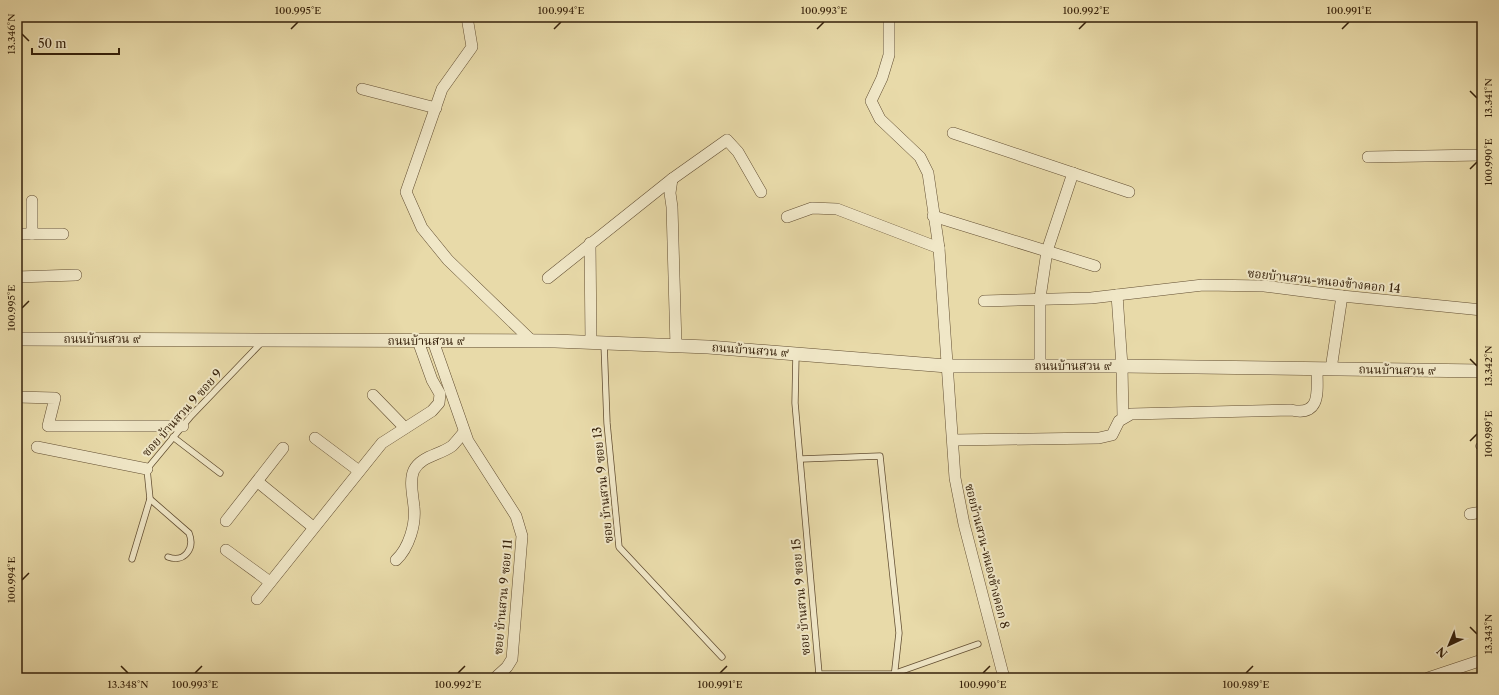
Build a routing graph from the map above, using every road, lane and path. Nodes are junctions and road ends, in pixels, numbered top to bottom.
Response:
1 (467, 17) edge
2 (889, 17) edge
3 (362, 89) dead end
4 (436, 108) junction
5 (953, 133) dead end
6 (1482, 155) edge
7 (1368, 157) dead end
8 (1073, 173) junction
9 (672, 179) junction
10 (761, 192) dead end
11 (1129, 192) dead end
12 (32, 201) dead end
13 (934, 216) junction
14 (787, 217) dead end
15 (17, 234) edge
16 (32, 234) junction
17 (63, 234) dead end
18 (590, 243) junction
19 (939, 248) junction
20 (1047, 251) junction
21 (1095, 266) dead end
22 (76, 275) dead end
23 (17, 277) edge
24 (548, 278) dead end
25 (1117, 295) junction
26 (1342, 296) junction
27 (1040, 298) junction
28 (984, 301) dead end
29 (1482, 310) edge
30 (17, 339) edge
31 (263, 340) junction
32 (418, 341) junction
33 (434, 341) junction
34 (532, 341) junction
35 (598, 343) junction
36 (676, 346) junction
37 (796, 354) junction
38 (948, 366) junction
39 (1040, 366) junction
40 (1122, 366) junction
41 (1317, 369) junction
42 (1331, 369) junction
43 (1482, 371) edge
44 (373, 395) dead end
45 (17, 397) edge
46 (1123, 418) junction
47 (183, 426) junction
48 (405, 428) junction
49 (464, 432) junction
50 (173, 437) junction
51 (315, 438) dead end
52 (953, 440) junction
53 (37, 447) dead end
54 (283, 448) dead end
55 (801, 459) junction
56 (147, 469) junction
57 (359, 471) junction
58 (220, 473) dead end
59 (258, 482) junction
60 (150, 499) junction
61 (1482, 512) edge
62 (1470, 514) dead end
63 (226, 521) dead end
64 (313, 528) junction
65 (226, 550) dead end
66 (168, 557) dead end
67 (132, 558) dead end
68 (396, 560) dead end
69 (270, 582) junction
70 (257, 598) dead end
71 (978, 644) dead end
72 (722, 657) dead end
73 (1482, 660) edge
74 (894, 676) edge
75 (495, 678) edge
76 (1004, 678) edge
77 (1428, 678) edge

1 - 4 street
2 - 13 street, ซอยบ้านสวน-หนองข้างคอก 8
3 - 4 street
4 - 34 street
5 - 8 street
6 - 7 street
8 - 11 street
8 - 20 street
9 - 10 street
9 - 18 street
9 - 36 street
12 - 16 street
13 - 19 street, ซอยบ้านสวน-หนองข้างคอก 8
13 - 20 street
14 - 19 street
15 - 16 street
16 - 17 street
18 - 24 street
18 - 35 street
19 - 38 street, ซอยบ้านสวน-หนองข้างคอก 8
20 - 21 street
20 - 27 street
22 - 23 street
25 - 26 street, ซอยบ้านสวน-หนองข้างคอก 14
25 - 27 street, ซอยบ้านสวน-หนองข้างคอก 14
25 - 40 street
26 - 29 street, ซอยบ้านสวน-หนองข้างคอก 14
26 - 42 street
27 - 28 street, ซอยบ้านสวน-หนองข้างคอก 14
27 - 39 street
30 - 31 street, ถนนบ้านสวน ๙
31 - 32 street, ถนนบ้านสวน ๙
31 - 47 lane, ซอย บ้านสวน 9 ซอย 9
32 - 33 street, ถนนบ้านสวน ๙
32 - 48 street
33 - 34 street, ถนนบ้านสวน ๙
33 - 49 street, ซอย บ้านสวน 9 ซอย 11
34 - 35 street, ถนนบ้านสวน ๙
35 - 36 street, ถนนบ้านสวน ๙
35 - 72 lane, ซอย บ้านสวน 9 ซอย 13
36 - 37 street, ถนนบ้านสวน ๙
37 - 38 street, ถนนบ้านสวน ๙
37 - 55 lane, ซอย บ้านสวน 9 ซอย 15
38 - 39 street, ถนนบ้านสวน ๙
38 - 52 street, ซอยบ้านสวน-หนองข้างคอก 8
39 - 40 street, ถนนบ้านสวน ๙
40 - 41 street, ถนนบ้านสวน ๙
40 - 46 street
41 - 42 street, ถนนบ้านสวน ๙
41 - 46 street
42 - 43 street, ถนนบ้านสวน ๙
44 - 48 street
45 - 47 street
46 - 52 street
47 - 50 lane, ซอย บ้านสวน 9 ซอย 9
48 - 57 street
49 - 68 street
49 - 75 street, ซอย บ้านสวน 9 ซอย 11
50 - 56 lane, ซอย บ้านสวน 9 ซอย 9
50 - 58 lane
51 - 57 street
52 - 76 street, ซอยบ้านสวน-หนองข้างคอก 8
53 - 56 street
54 - 59 street
55 - 74 lane, ซอย บ้านสวน 9 ซอย 15
55 - 74 lane
56 - 60 lane, ซอย บ้านสวน 9 ซอย 9
57 - 64 street
59 - 63 street
59 - 64 street
60 - 66 lane
60 - 67 lane, ซอย บ้านสวน 9 ซอย 9
61 - 62 street
64 - 69 street
65 - 69 street
69 - 70 street
71 - 74 lane, ซอย บ้านสวน 9 ซอย 15
73 - 77 street

